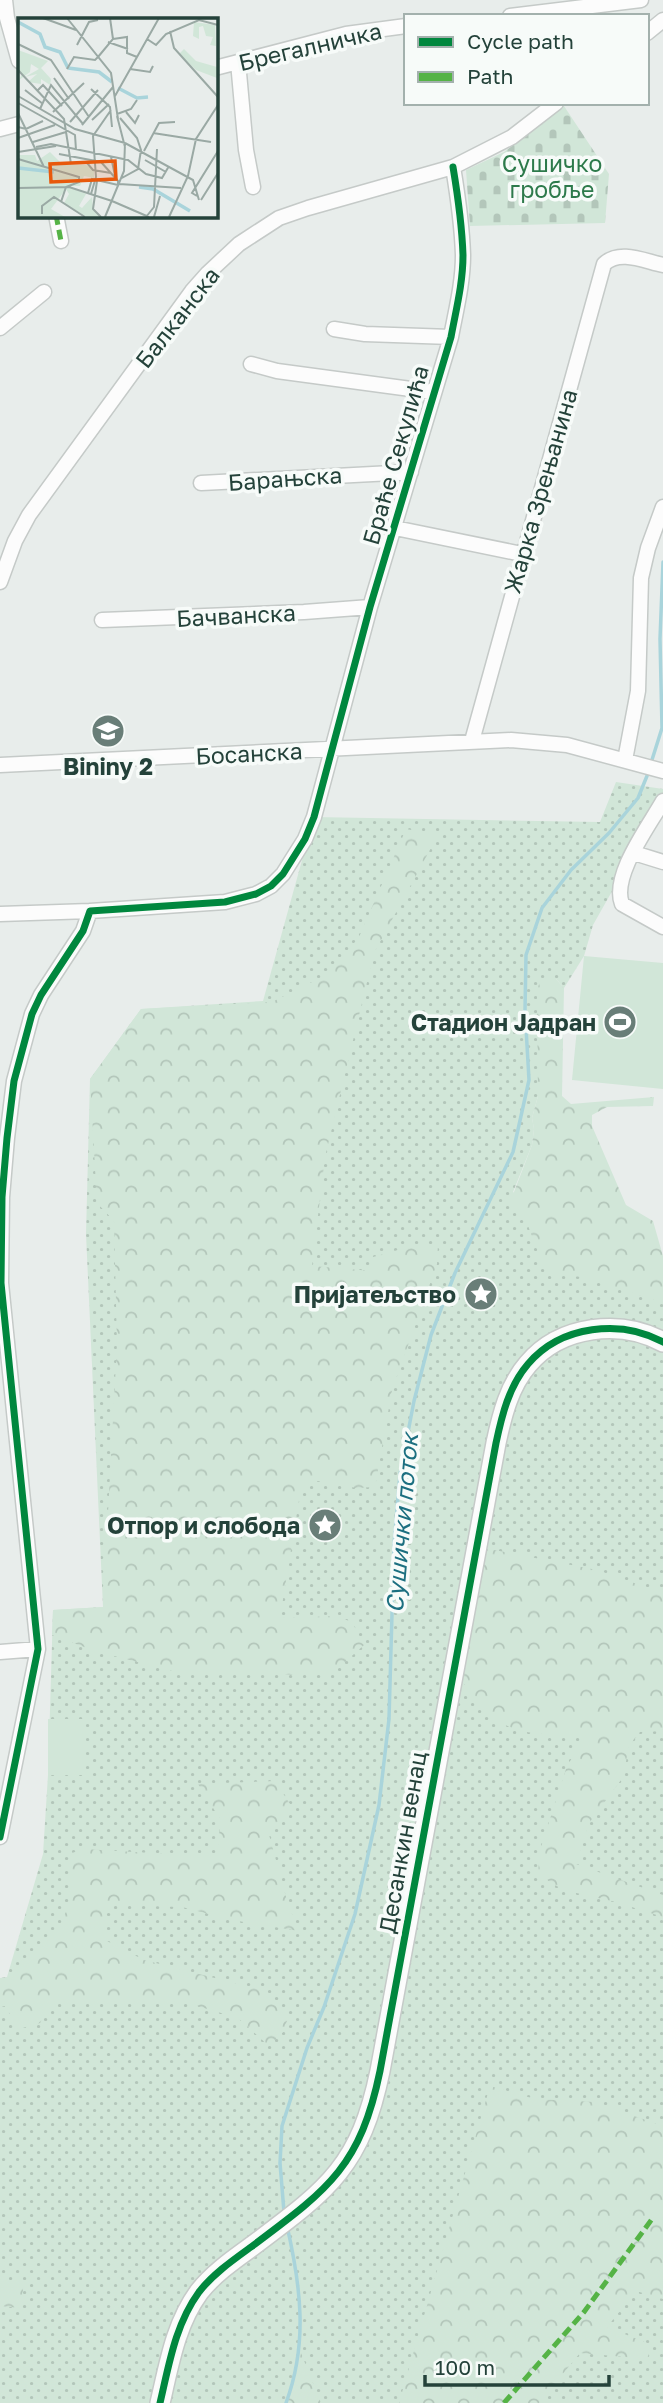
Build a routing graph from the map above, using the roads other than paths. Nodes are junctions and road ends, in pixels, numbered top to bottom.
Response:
1 (5, 0) edge
2 (641, 0) edge
3 (586, 4) edge
4 (523, 14) edge
5 (663, 20) edge
6 (404, 26) edge
7 (649, 31) edge
8 (18, 57) edge
9 (238, 62) junction
10 (217, 67) edge
11 (553, 105) edge
12 (18, 124) edge
13 (0, 129) edge
14 (453, 167) junction
15 (253, 187) dead end
16 (56, 217) edge
17 (61, 241) dead end
18 (663, 265) edge
19 (44, 292) dead end
20 (0, 328) edge
21 (334, 329) dead end
22 (451, 337) junction
23 (250, 364) dead end
24 (433, 392) junction
25 (411, 472) junction
26 (201, 483) dead end
27 (663, 507) edge
28 (395, 528) junction
29 (522, 554) junction
30 (0, 582) edge
31 (370, 607) junction
32 (102, 620) dead end
33 (472, 741) junction
34 (332, 750) junction
35 (631, 762) junction
36 (0, 765) edge
37 (662, 771) edge
38 (663, 801) edge
39 (634, 853) junction
40 (663, 862) edge
41 (90, 911) junction
42 (0, 914) edge
43 (663, 928) edge
44 (663, 1342) edge
45 (38, 1649) junction
46 (0, 1652) edge
47 (0, 1837) edge
48 (160, 2403) edge

1 - 8 street
2 - 3 street
3 - 4 street
5 - 7 street
6 - 9 street, Брегалничка
9 - 10 street, Брегалничка
9 - 15 street
11 - 14 street, Балканска
12 - 13 street
14 - 22 street, Браће Секулића
14 - 30 street, Балканска
16 - 17 street
18 - 29 street, Жарка Зрењанина
19 - 20 street
21 - 22 street
22 - 24 street, Браће Секулића
23 - 24 street
24 - 25 street, Браће Секулића
25 - 26 street, Барањска
25 - 28 street, Браће Секулића
27 - 35 street
28 - 29 street
28 - 31 street, Браће Секулића
29 - 33 street, Жарка Зрењанина
31 - 32 street, Бачванска
31 - 34 street, Браће Секулића
33 - 34 street, Босанска
33 - 35 street, Босанска
34 - 36 street, Босанска
34 - 41 street, Браће Секулића
35 - 37 street, Босанска
38 - 39 street
39 - 40 street
39 - 43 street
41 - 42 street, Браће Секулића
41 - 45 street
44 - 48 street, Десанкин венац
45 - 46 street
45 - 47 street

